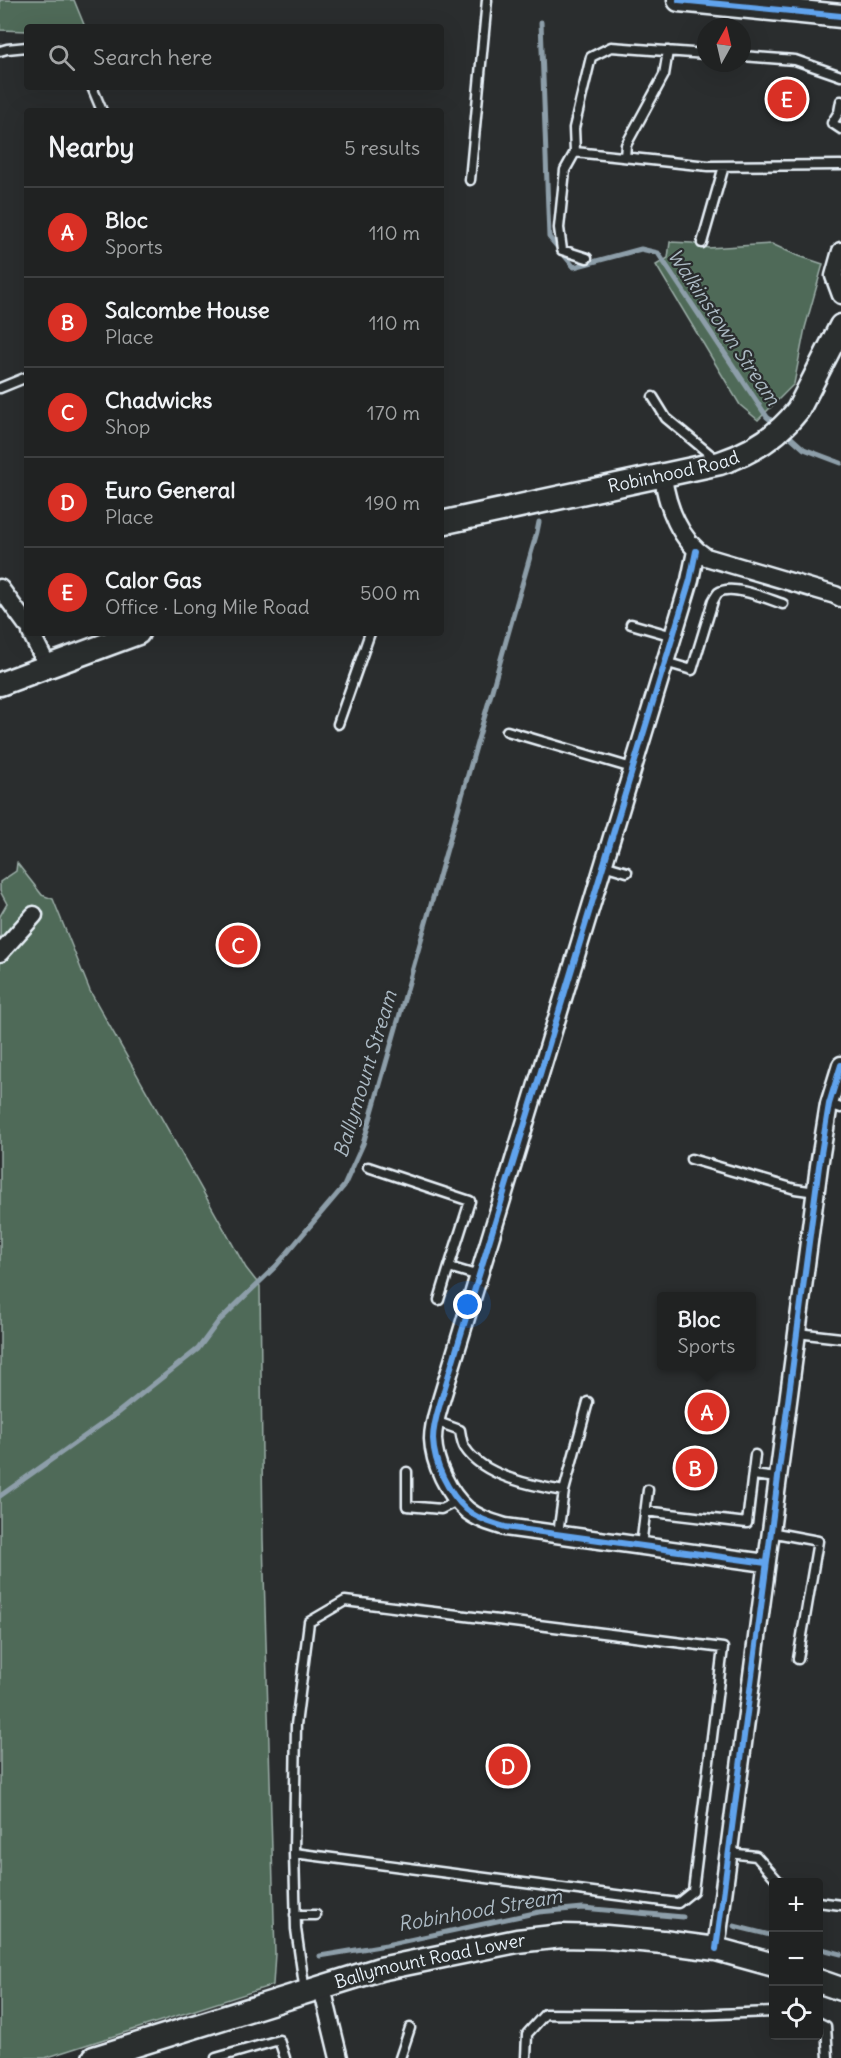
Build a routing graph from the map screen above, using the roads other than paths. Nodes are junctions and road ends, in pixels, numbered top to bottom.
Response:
1 (487, 0) edge
2 (679, 0) edge
3 (841, 16) edge
4 (24, 47) edge
5 (0, 51) edge
6 (668, 51) junction
7 (697, 53) edge
8 (751, 57) edge
9 (841, 76) edge
10 (93, 90) edge
11 (841, 101) edge
12 (101, 108) edge
13 (841, 129) edge
14 (574, 152) junction
15 (624, 157) junction
16 (841, 165) edge
17 (724, 166) junction
18 (470, 180) dead end
19 (702, 243) dead end
20 (841, 251) edge
21 (587, 258) dead end
22 (841, 295) edge
23 (841, 326) edge
24 (24, 377) edge
25 (0, 388) edge
26 (653, 398) dead end
27 (720, 464) junction
28 (663, 477) junction
29 (444, 522) edge
30 (696, 551) junction
31 (0, 588) edge
32 (841, 598) edge
33 (783, 604) dead end
34 (24, 621) edge
35 (631, 624) dead end
36 (32, 636) edge
37 (130, 636) edge
38 (369, 636) edge
39 (673, 636) junction
40 (665, 662) junction
41 (48, 667) junction
42 (0, 684) edge
43 (338, 724) dead end
44 (507, 730) dead end
45 (632, 768) junction
46 (603, 865) junction
47 (627, 872) dead end
48 (34, 915) dead end
49 (0, 953) edge
50 (841, 1065) edge
51 (835, 1106) edge
52 (691, 1159) dead end
53 (368, 1167) dead end
54 (816, 1192) junction
55 (449, 1267) junction
56 (479, 1276) junction
57 (439, 1300) dead end
58 (796, 1333) junction
59 (841, 1338) edge
60 (588, 1402) dead end
61 (435, 1421) junction
62 (755, 1455) dead end
63 (407, 1473) dead end
64 (753, 1475) junction
65 (777, 1478) junction
66 (648, 1490) dead end
67 (564, 1491) junction
68 (459, 1500) junction
69 (645, 1511) junction
70 (770, 1532) junction
71 (558, 1534) junction
72 (641, 1546) junction
73 (765, 1563) junction
74 (798, 1659) dead end
75 (294, 1853) junction
76 (729, 1853) junction
77 (775, 1878) edge
78 (823, 1903) edge
79 (841, 1905) edge
80 (316, 1914) dead end
81 (295, 1915) junction
82 (716, 1949) junction
83 (769, 1964) edge
84 (823, 1982) edge
85 (841, 1989) edge
86 (314, 1990) junction
87 (769, 2012) edge
88 (823, 2024) edge
89 (410, 2028) dead end
90 (94, 2058) edge
91 (216, 2058) edge
92 (285, 2058) edge
93 (339, 2058) edge
94 (400, 2058) edge
95 (526, 2058) edge
96 (828, 2058) edge

1 - 18 lane
2 - 3 street
4 - 5 lane
6 - 7 lane
6 - 14 lane
6 - 15 lane
8 - 9 lane
10 - 12 lane
11 - 13 lane
14 - 15 lane
14 - 21 lane
15 - 17 lane
16 - 17 lane
17 - 19 lane
20 - 22 street
23 - 27 street, Robinhood Road
24 - 25 lane
26 - 27 lane
27 - 28 street, Robinhood Road
28 - 29 street, Robinhood Road
28 - 30 street
30 - 32 street
30 - 39 street
31 - 34 street
33 - 40 lane
35 - 39 lane
36 - 41 street
37 - 41 street
38 - 43 lane
39 - 40 street
40 - 45 street
41 - 42 street
44 - 45 lane
45 - 46 street
46 - 47 lane
46 - 56 street
48 - 49 street
50 - 51 street
51 - 54 street
52 - 54 lane
53 - 55 lane
54 - 58 street
55 - 56 lane
55 - 57 lane
56 - 61 street
58 - 59 lane
58 - 65 street
60 - 67 lane
61 - 67 lane
61 - 68 street
62 - 64 lane
63 - 68 lane
64 - 65 lane
64 - 69 lane
65 - 70 street
66 - 69 lane
67 - 71 lane
68 - 71 street
69 - 72 lane
70 - 73 street
70 - 74 lane
71 - 72 street
72 - 73 street
73 - 76 street
75 - 75 lane
75 - 81 lane
76 - 77 lane
76 - 82 street
78 - 79 lane
80 - 81 lane
81 - 86 lane
82 - 83 street, Ballymount Road Lower
82 - 86 street, Ballymount Road Lower
84 - 85 street
86 - 90 street, Ballymount Road Lower
86 - 93 street
87 - 95 lane
88 - 96 lane
89 - 94 lane
91 - 92 lane

